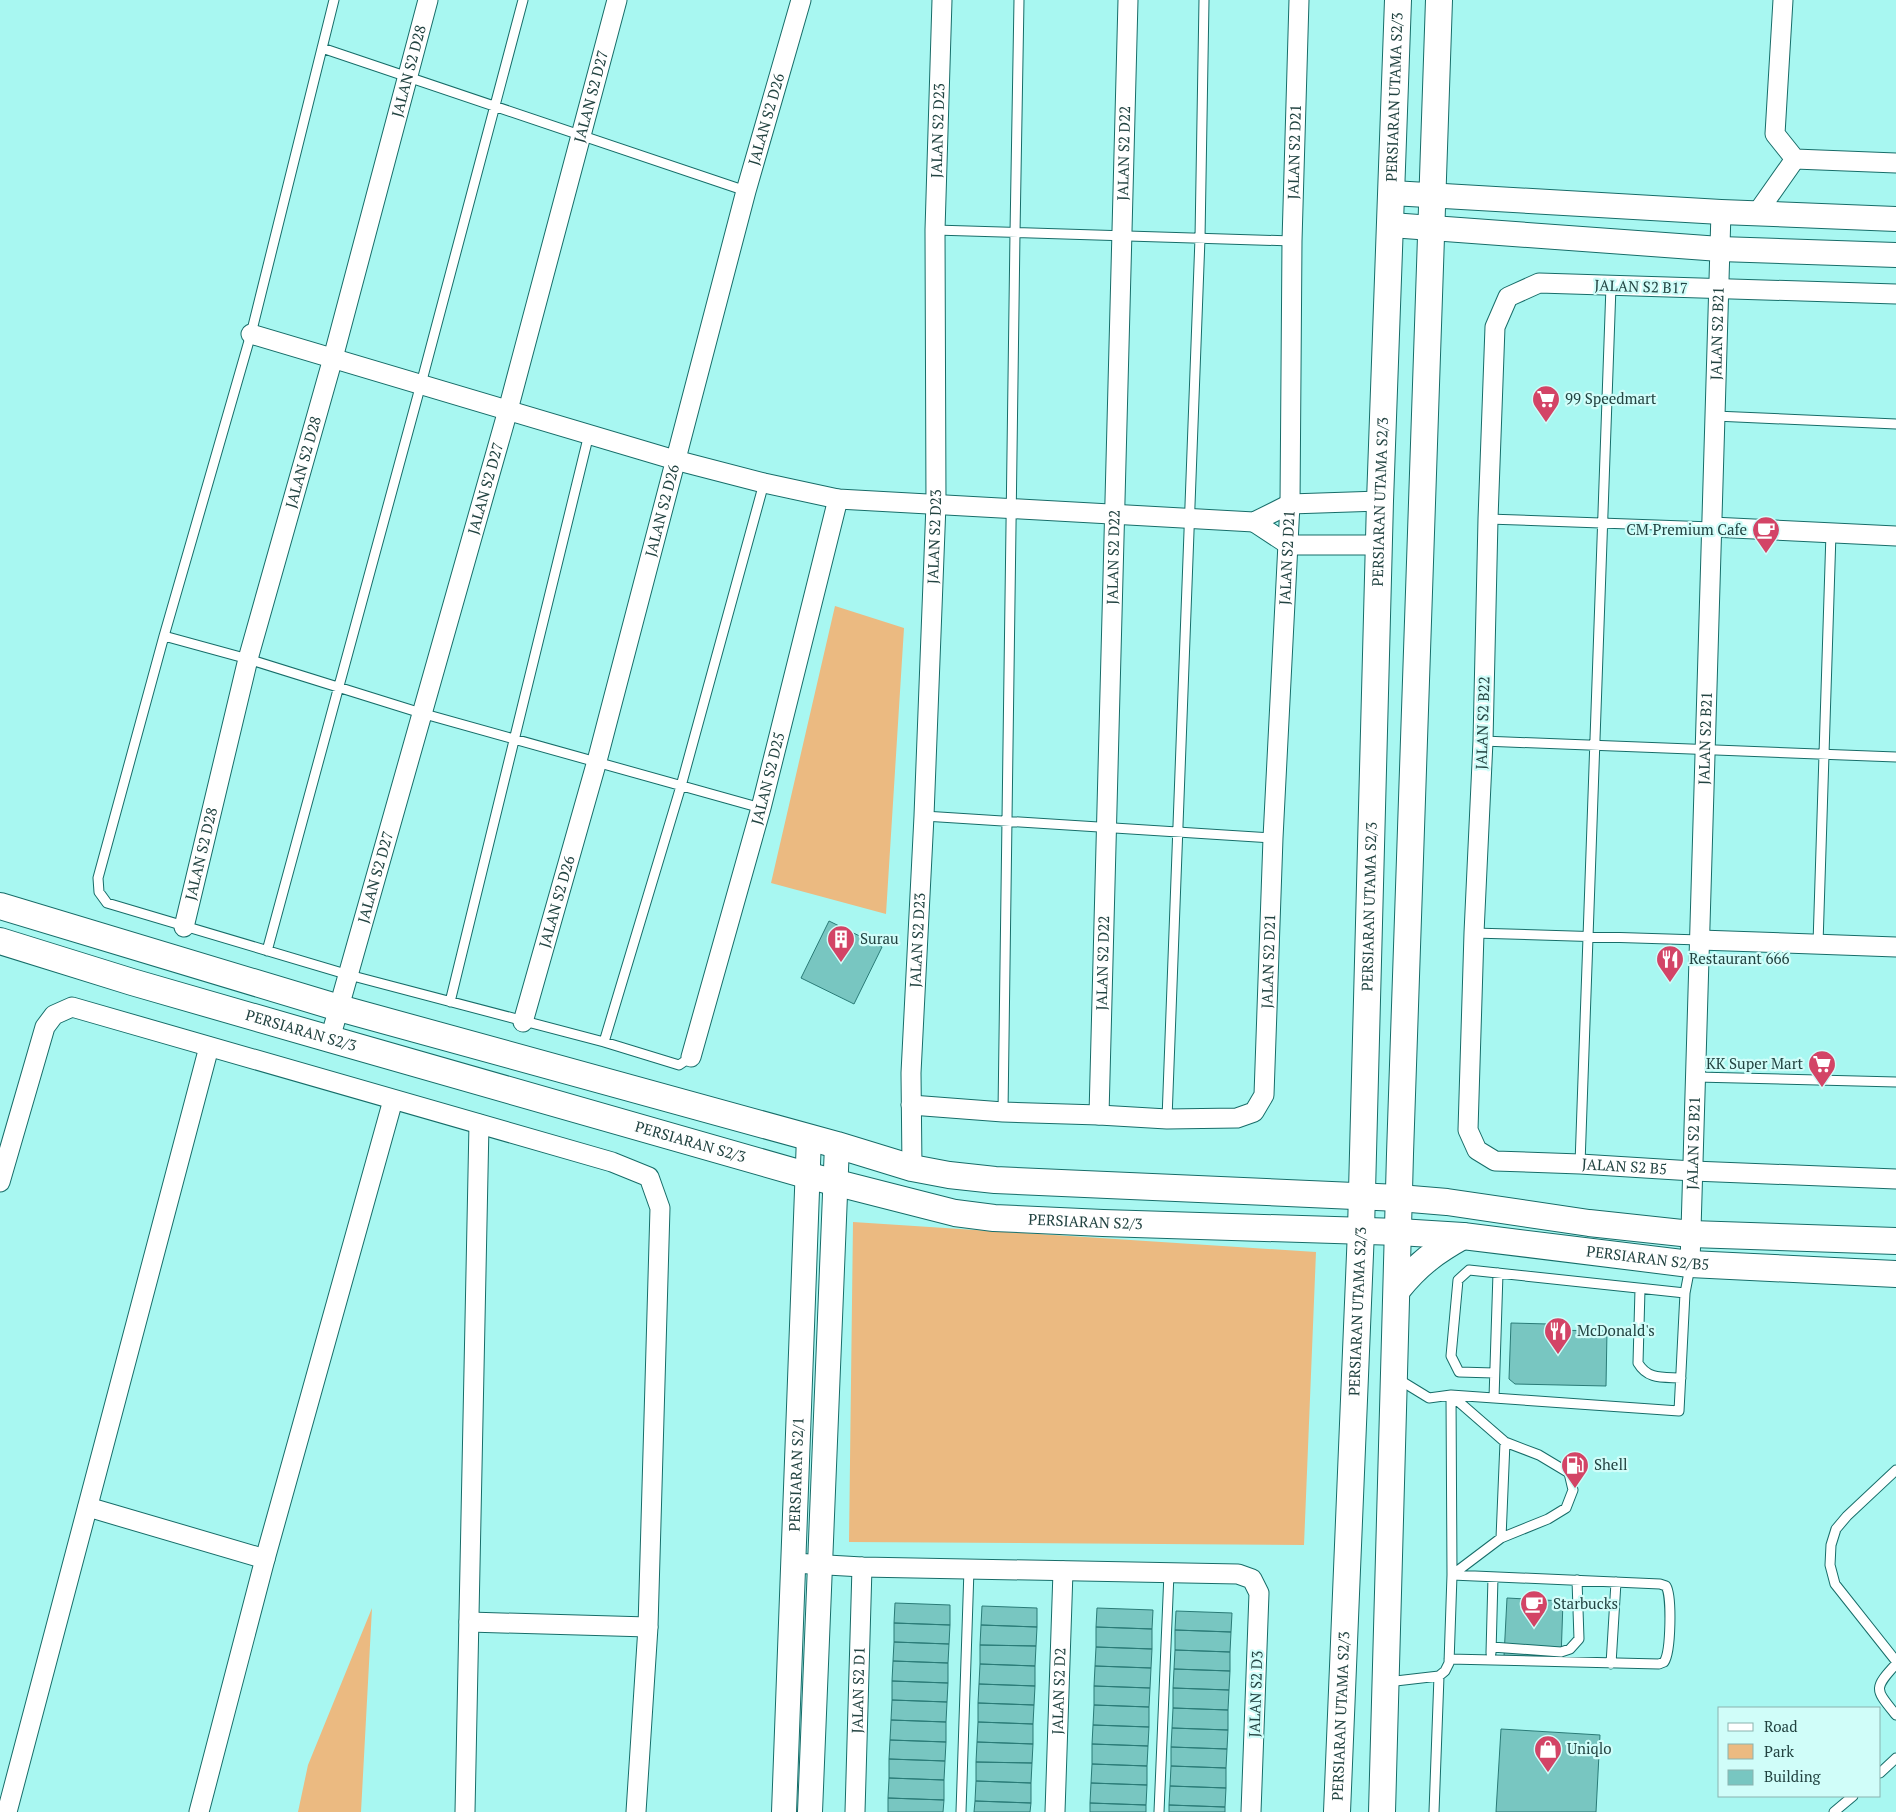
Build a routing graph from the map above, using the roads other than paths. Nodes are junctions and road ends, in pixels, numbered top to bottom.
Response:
1 (334, 0) edge
2 (428, 0) edge
3 (523, 0) edge
4 (617, 0) edge
5 (801, 0) edge
6 (942, 0) edge
7 (1019, 0) edge
8 (1128, 0) edge
9 (1204, 0) edge
10 (1299, 0) edge
11 (1398, 0) edge
12 (1439, 0) edge
13 (1783, 0) edge
14 (322, 48) junction
15 (407, 77) junction
16 (494, 106) junction
17 (580, 136) junction
18 (1795, 159) junction
19 (1896, 163) edge
20 (746, 191) junction
21 (1392, 193) junction
22 (1433, 196) junction
23 (1721, 212) junction
24 (1757, 214) junction
25 (1896, 218) edge
26 (1390, 225) junction
27 (1432, 228) junction
28 (935, 230) junction
29 (1015, 233) junction
30 (1122, 236) junction
31 (1200, 238) junction
32 (1292, 241) junction
33 (1720, 249) junction
34 (1896, 255) edge
35 (1611, 286) junction
36 (1719, 289) junction
37 (1896, 294) edge
38 (1508, 297) joint
39 (251, 334) junction
40 (333, 358) junction
41 (421, 384) junction
42 (508, 410) junction
43 (1715, 416) junction
44 (1896, 424) edge
45 (589, 434) junction
46 (675, 460) junction
47 (764, 483) junction
48 (838, 500) junction
49 (1380, 501) junction
50 (936, 504) junction
51 (1290, 504) junction
52 (1011, 509) junction
53 (1115, 514) junction
54 (1190, 518) junction
55 (1488, 519) junction
56 (1254, 522) junction
57 (1602, 524) junction
58 (1712, 527) junction
59 (1831, 533) junction
60 (1896, 536) edge
61 (1289, 545) junction
62 (1380, 545) junction
63 (164, 636) junction
64 (248, 659) junction
65 (339, 688) junction
66 (421, 713) junction
67 (515, 738) junction
68 (1483, 741) junction
69 (1594, 745) junction
70 (1705, 750) junction
71 (1823, 755) junction
72 (1896, 757) edge
73 (597, 761) junction
74 (681, 786) junction
75 (761, 808) junction
76 (924, 816) junction
77 (1006, 821) junction
78 (1106, 828) junction
79 (1178, 832) junction
80 (1273, 838) junction
81 (0, 906) edge
82 (184, 927) junction
83 (1474, 933) junction
84 (1588, 938) junction
85 (1700, 940) junction
86 (0, 941) edge
87 (1818, 944) junction
88 (1896, 947) edge
89 (267, 951) junction
90 (349, 975) junction
91 (450, 1002) junction
92 (339, 1008) junction
93 (523, 1022) junction
94 (330, 1039) junction
95 (604, 1042) junction
96 (209, 1047) junction
97 (690, 1057) joint
98 (1696, 1077) junction
99 (1896, 1082) edge
100 (393, 1100) junction
101 (911, 1105) junction
102 (1003, 1112) junction
103 (1099, 1114) junction
104 (1168, 1118) junction
105 (479, 1124) junction
106 (809, 1137) junction
107 (837, 1145) junction
108 (1477, 1150) joint
109 (1400, 1154) junction
110 (1580, 1164) junction
111 (912, 1168) junction
112 (1693, 1171) junction
113 (806, 1175) junction
114 (1896, 1179) edge
115 (835, 1181) junction
116 (0, 1182) edge
117 (1361, 1196) junction
118 (1399, 1198) junction
119 (1447, 1202) junction
120 (1361, 1230) junction
121 (1399, 1232) junction
122 (1691, 1234) junction
123 (1463, 1236) junction
124 (1896, 1241) edge
125 (1690, 1264) junction
126 (1498, 1273) junction
127 (1896, 1274) edge
128 (1398, 1289) junction
129 (1640, 1290) junction
130 (1685, 1293) junction
131 (1494, 1373) junction
132 (1395, 1378) junction
133 (1681, 1378) junction
134 (1452, 1395) junction
135 (1494, 1398) junction
136 (1505, 1442) junction
137 (1896, 1470) edge
138 (88, 1507) junction
139 (1501, 1538) junction
140 (265, 1559) junction
141 (793, 1563) junction
142 (821, 1564) junction
143 (862, 1566) junction
144 (969, 1568) junction
145 (1063, 1571) junction
146 (1169, 1573) junction
147 (1452, 1575) junction
148 (1493, 1577) junction
149 (1577, 1580) junction
150 (1616, 1582) junction
151 (469, 1622) junction
152 (648, 1627) junction
153 (1492, 1647) junction
154 (1491, 1660) junction
155 (1449, 1661) junction
156 (1896, 1662) edge
157 (1611, 1664) junction
158 (1439, 1676) junction
159 (1387, 1682) junction
160 (1896, 1715) edge
161 (1896, 1758) edge
162 (1881, 1771) edge
163 (1852, 1797) edge
164 (8, 1812) edge
165 (199, 1812) edge
166 (465, 1812) edge
167 (636, 1812) edge
168 (784, 1812) edge
169 (810, 1812) edge
170 (855, 1812) edge
171 (961, 1812) edge
172 (1055, 1812) edge
173 (1159, 1812) edge
174 (1252, 1812) edge
175 (1337, 1812) edge
176 (1382, 1812) edge
177 (1434, 1812) edge
178 (1834, 1812) edge

1 - 14 lane
2 - 15 street, JALAN S2 D28
3 - 16 lane
4 - 17 street, JALAN S2 D27
5 - 20 street, JALAN S2 D26
6 - 28 street, JALAN S2 D23
7 - 29 lane
8 - 30 street, JALAN S2 D22
9 - 31 lane
10 - 32 street, JALAN S2 D21
11 - 21 main road, PERSIARAN UTAMA S2/3
12 - 22 main road
13 - 18 street
14 - 15 lane
14 - 39 lane
15 - 16 lane
15 - 40 street, JALAN S2 D28
16 - 17 lane
16 - 41 lane
17 - 20 lane
17 - 42 street, JALAN S2 D27
18 - 19 street
18 - 24 street
20 - 46 street, JALAN S2 D26
21 - 22 street
21 - 26 main road, PERSIARAN UTAMA S2/3
22 - 23 street
22 - 27 main road
23 - 24 street
23 - 33 street, JALAN S2 B21
24 - 25 street
26 - 27 street
26 - 49 main road, PERSIARAN UTAMA S2/3
27 - 33 street
27 - 109 main road
28 - 29 lane
28 - 50 street, JALAN S2 D23
29 - 30 lane
29 - 52 lane
30 - 31 lane
30 - 53 street, JALAN S2 D22
31 - 32 lane
31 - 54 lane
32 - 51 street, JALAN S2 D21
33 - 34 street
33 - 36 street, JALAN S2 B21
35 - 36 street, JALAN S2 B17
35 - 38 street, JALAN S2 B17
35 - 57 lane
36 - 37 street, JALAN S2 B17
36 - 43 street, JALAN S2 B21
38 - 55 street, JALAN S2 B22
39 - 40 street
39 - 63 lane
40 - 41 street
40 - 64 street, JALAN S2 D28
41 - 42 street
41 - 65 lane
42 - 45 street
42 - 66 street, JALAN S2 D27
43 - 44 lane
43 - 58 street, JALAN S2 B21
45 - 46 street
45 - 67 lane
46 - 47 street
46 - 73 street, JALAN S2 D26
47 - 48 street
47 - 74 lane
48 - 50 street
48 - 75 street, JALAN S2 D25
49 - 51 street
49 - 62 main road, PERSIARAN UTAMA S2/3
50 - 52 street
50 - 76 street, JALAN S2 D23
51 - 56 street
51 - 61 street, JALAN S2 D21
52 - 53 street
52 - 77 lane
53 - 54 street
53 - 78 street, JALAN S2 D22
54 - 56 street
54 - 79 lane
55 - 57 lane
55 - 68 street, JALAN S2 B22
56 - 61 street
57 - 58 lane
57 - 69 lane
58 - 59 street
58 - 70 street, JALAN S2 B21
59 - 60 street
59 - 71 lane
61 - 62 street
61 - 80 street, JALAN S2 D21
62 - 117 main road, PERSIARAN UTAMA S2/3
63 - 64 lane
63 - 82 lane
64 - 65 lane
64 - 82 street, JALAN S2 D28
65 - 66 lane
65 - 89 lane
66 - 67 lane
66 - 90 street, JALAN S2 D27
67 - 73 lane
67 - 91 lane
68 - 69 lane
68 - 83 street, JALAN S2 B22
69 - 70 lane
69 - 84 lane
70 - 71 lane
70 - 85 street, JALAN S2 B21
71 - 72 lane
71 - 87 lane
73 - 74 lane
73 - 93 street, JALAN S2 D26
74 - 75 lane
74 - 95 lane
75 - 97 street, JALAN S2 D25
76 - 77 lane
76 - 101 street, JALAN S2 D23
77 - 78 lane
77 - 102 lane
78 - 79 lane
78 - 103 street, JALAN S2 D22
79 - 80 lane
79 - 104 lane
80 - 104 street, JALAN S2 D21
81 - 92 main road, PERSIARAN S2/B5
82 - 89 lane
83 - 84 lane
83 - 108 street, JALAN S2 B22
84 - 85 lane
84 - 110 lane
85 - 87 street
85 - 98 street, JALAN S2 B21
86 - 94 main road, PERSIARAN S2/3
87 - 88 street
89 - 90 lane
90 - 91 lane
90 - 92 street, JALAN S2 D27
91 - 93 lane
92 - 94 street, JALAN S2 D27
92 - 106 main road, PERSIARAN S2/B5
93 - 95 lane
94 - 113 main road, PERSIARAN S2/3
95 - 97 lane
96 - 100 street
96 - 116 street
96 - 138 street
98 - 99 lane
98 - 112 street, JALAN S2 B21
100 - 105 street
100 - 140 street
101 - 102 street
101 - 111 street, JALAN S2 D23
102 - 103 street
103 - 104 street
105 - 151 street
105 - 152 street
106 - 107 main road, PERSIARAN S2/B5
106 - 113 street, PERSIARAN S2/1
107 - 111 main road, PERSIARAN S2/B5
107 - 115 street, PERSIARAN S2/1
108 - 110 street, JALAN S2 B5
109 - 118 main road
109 - 119 main road
110 - 112 street, JALAN S2 B5
111 - 117 main road, PERSIARAN S2/B5
112 - 114 street, JALAN S2 B5
112 - 122 street, JALAN S2 B21
113 - 115 main road, PERSIARAN S2/3
113 - 141 street, PERSIARAN S2/1
115 - 120 main road, PERSIARAN S2/3
115 - 142 street, PERSIARAN S2/1
117 - 118 main road, PERSIARAN S2/B5
117 - 120 main road, PERSIARAN UTAMA S2/3
118 - 119 main road, PERSIARAN S2/B5
118 - 121 main road
119 - 122 main road, PERSIARAN S2/B5
120 - 121 main road, PERSIARAN S2/3
120 - 175 main road, PERSIARAN UTAMA S2/3
121 - 123 main road, PERSIARAN S2/B5
121 - 128 main road
122 - 124 main road, PERSIARAN S2/B5
122 - 125 street, JALAN S2 B21
123 - 125 main road, PERSIARAN S2/B5
123 - 128 main road
125 - 127 main road, PERSIARAN S2/B5
125 - 130 lane
126 - 129 lane
126 - 131 lane
126 - 131 lane
128 - 132 main road
129 - 130 lane
129 - 133 lane
130 - 133 lane
131 - 135 lane
132 - 134 lane
132 - 159 main road
133 - 135 lane
134 - 135 lane
134 - 136 lane
134 - 147 lane
136 - 139 lane
136 - 139 lane
137 - 156 lane
138 - 140 street
138 - 164 street
139 - 147 lane
140 - 165 street
141 - 142 street
141 - 168 street, PERSIARAN S2/1
142 - 143 street
142 - 169 street, PERSIARAN S2/1
143 - 144 street
143 - 170 street, JALAN S2 D1
144 - 145 street
144 - 171 lane
145 - 146 street
145 - 172 street, JALAN S2 D2
146 - 173 lane
146 - 174 street, JALAN S2 D3
147 - 148 lane
147 - 155 lane
148 - 149 lane
148 - 153 lane
149 - 150 lane
149 - 153 lane
150 - 157 lane
150 - 157 lane
151 - 152 street
151 - 166 street
152 - 167 street
153 - 154 lane
154 - 155 lane
154 - 157 lane
155 - 158 lane
156 - 160 lane
158 - 159 lane
158 - 177 lane
159 - 176 main road
161 - 162 lane
163 - 178 lane

